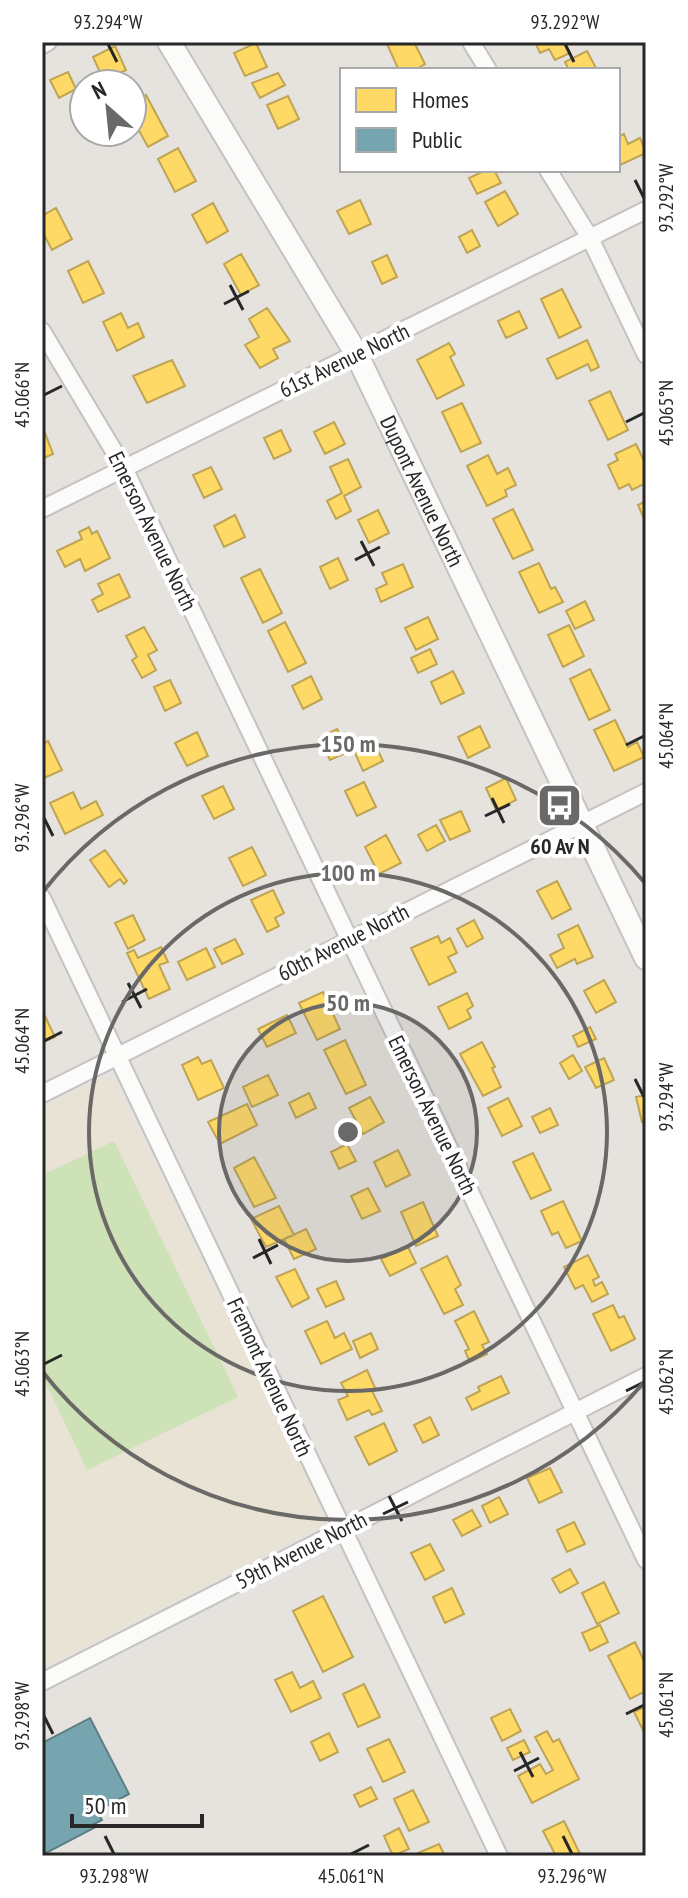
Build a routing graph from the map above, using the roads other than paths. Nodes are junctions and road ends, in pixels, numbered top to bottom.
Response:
1 (48, 42) edge
2 (169, 42) edge
3 (471, 42) edge
4 (42, 45) edge
5 (487, 68) edge
6 (549, 172) edge
7 (646, 210) edge
8 (590, 238) junction
9 (42, 331) edge
10 (356, 353) junction
11 (646, 355) edge
12 (124, 468) junction
13 (42, 509) edge
14 (646, 792) edge
15 (582, 824) junction
16 (42, 898) edge
17 (349, 939) junction
18 (646, 958) edge
19 (117, 1057) junction
20 (42, 1094) edge
21 (646, 1376) edge
22 (575, 1413) junction
23 (343, 1529) junction
24 (646, 1560) edge
25 (42, 1682) edge
26 (499, 1856) edge

1 - 4 street
2 - 10 street, Dupont Avenue North
3 - 5 street
6 - 8 street
7 - 8 street, 61st Avenue North
8 - 10 street, 61st Avenue North
8 - 11 street
9 - 12 street, Emerson Avenue North
10 - 12 street, 61st Avenue North
10 - 15 street, Dupont Avenue North
12 - 13 street, 61st Avenue North
12 - 17 street, Emerson Avenue North
14 - 15 street, 60th Avenue North
15 - 17 street, 60th Avenue North
15 - 18 street, Dupont Avenue North
16 - 19 street, Fremont Avenue North
17 - 19 street, 60th Avenue North
17 - 22 street, Emerson Avenue North
19 - 20 street, 60th Avenue North
19 - 23 street, Fremont Avenue North
21 - 22 street, 59th Avenue North
22 - 23 street, 59th Avenue North
22 - 24 street, Emerson Avenue North
23 - 25 street, 59th Avenue North
23 - 26 street, Fremont Avenue North

